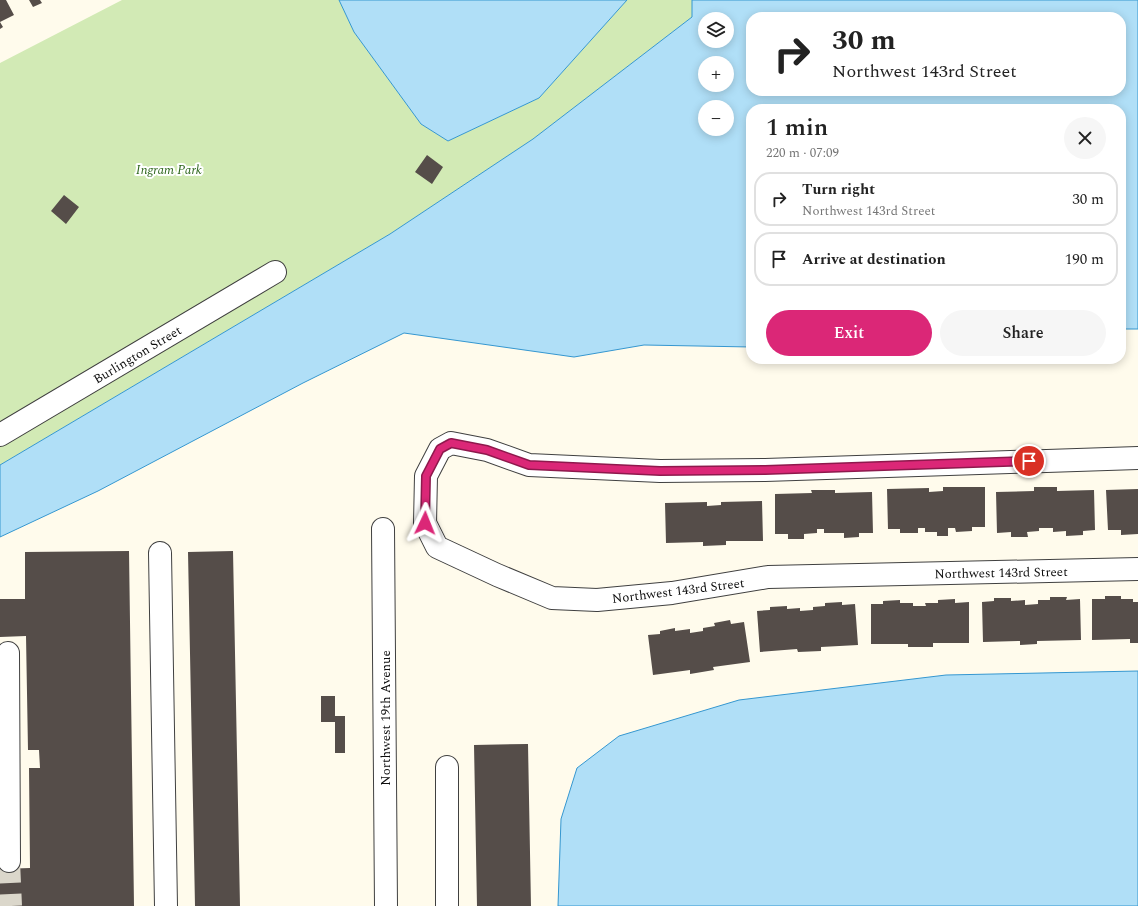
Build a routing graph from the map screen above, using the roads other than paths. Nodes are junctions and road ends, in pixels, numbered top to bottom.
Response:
1 (275, 272) dead end
2 (0, 435) edge
3 (1138, 458) edge
4 (384, 529) dead end
5 (160, 553) dead end
6 (1138, 569) edge
7 (8, 653) dead end
8 (447, 767) dead end
9 (10, 861) tunnel mouth
10 (166, 906) edge
11 (386, 906) edge
12 (447, 906) edge

1 - 2 street, Burlington Street
3 - 6 street, Northwest 143rd Street
4 - 11 street, Northwest 19th Avenue
5 - 10 street
7 - 9 street
8 - 12 street

